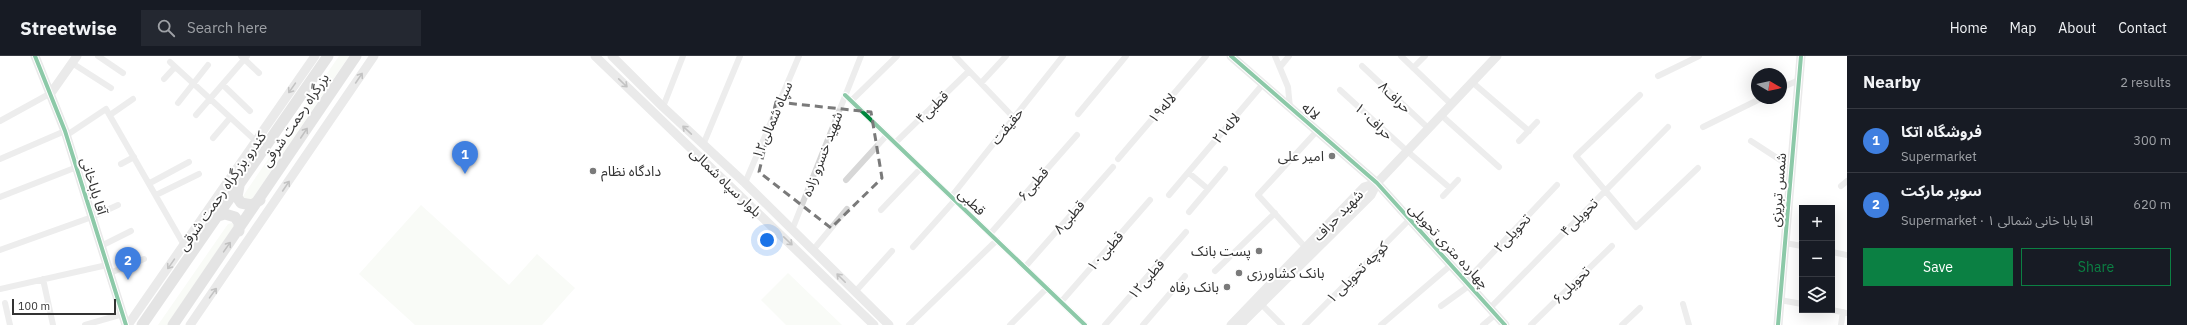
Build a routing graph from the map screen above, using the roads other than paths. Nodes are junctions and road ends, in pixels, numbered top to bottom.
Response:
1 (98, 56) edge
2 (315, 56) edge
3 (328, 56) edge
4 (356, 56) edge
5 (374, 56) edge
6 (595, 56) edge
7 (683, 56) edge
8 (740, 56) edge
9 (799, 56) edge
10 (861, 56) edge
11 (897, 56) edge
12 (955, 56) edge
13 (1006, 56) edge
14 (1063, 56) edge
15 (1126, 56) edge
16 (1206, 56) edge
17 (1231, 56) edge
18 (1274, 56) edge
19 (1289, 56) edge
20 (1401, 56) edge
21 (1425, 56) edge
22 (1497, 56) edge
23 (1698, 56) edge
24 (1801, 56) edge
25 (36, 57) edge
26 (244, 57) edge
27 (617, 58) edge
28 (75, 59) edge
29 (208, 65) dead end
30 (1362, 66) dead end
31 (1280, 67) junction
32 (1413, 68) junction
33 (969, 71) junction
34 (123, 73) dead end
35 (259, 73) dead end
36 (1658, 76) dead end
37 (164, 79) dead end
38 (1799, 80) junction
39 (1472, 82) junction
40 (981, 83) junction
41 (193, 84) junction
42 (1263, 84) junction
43 (223, 85) junction
44 (1787, 85) edge
45 (111, 88) dead end
46 (1340, 90) dead end
47 (51, 93) junction
48 (845, 95) junction
49 (1640, 96) dead end
50 (133, 99) dead end
51 (210, 100) junction
52 (851, 101) junction
53 (178, 103) dead end
54 (1451, 104) junction
55 (1751, 104) edge
56 (663, 108) junction
57 (1290, 108) junction
58 (250, 111) dead end
59 (1078, 114) dead end
60 (110, 115) junction
61 (196, 115) dead end
62 (1441, 115) junction
63 (230, 118) junction
64 (1014, 118) junction
65 (0, 121) edge
66 (1537, 122) dead end
67 (1668, 127) dead end
68 (1704, 127) dead end
69 (1428, 128) junction
70 (1317, 131) junction
71 (1529, 131) junction
72 (66, 133) junction
73 (887, 135) junction
74 (1077, 135) dead end
75 (213, 138) dead end
76 (256, 141) junction
77 (1519, 141) dead end
78 (1751, 141) dead end
79 (895, 143) junction
80 (703, 145) junction
81 (1407, 151) junction
82 (134, 157) junction
83 (0, 159) edge
84 (1118, 159) dead end
85 (721, 161) junction
86 (189, 162) dead end
87 (121, 164) dead end
88 (77, 167) junction
89 (1113, 167) dead end
90 (1499, 167) dead end
91 (1791, 167) junction
92 (921, 168) junction
93 (1698, 168) dead end
94 (1224, 169) dead end
95 (713, 170) junction
96 (1189, 173) junction
97 (199, 174) dead end
98 (846, 180) dead end
99 (1458, 180) dead end
100 (1847, 181) edge
101 (150, 183) junction
102 (745, 183) junction
103 (1377, 183) junction
104 (240, 184) junction
105 (1557, 185) dead end
106 (1842, 186) dead end
107 (1450, 188) junction
108 (1208, 189) junction
109 (1605, 191) junction
110 (156, 195) junction
111 (1169, 195) dead end
112 (1443, 196) dead end
113 (0, 197) edge
114 (953, 199) junction
115 (260, 200) junction
116 (1150, 200) dead end
117 (118, 205) dead end
118 (847, 209) dead end
119 (882, 210) dead end
120 (1189, 212) dead end
121 (1275, 214) junction
122 (218, 216) junction
123 (92, 217) junction
124 (1340, 219) junction
125 (1409, 220) junction
126 (792, 230) junction
127 (239, 231) junction
128 (131, 232) dead end
129 (1186, 232) dead end
130 (990, 234) junction
131 (997, 240) junction
132 (1785, 242) junction
133 (184, 245) junction
134 (1799, 245) edge
135 (101, 246) junction
136 (1612, 246) dead end
137 (913, 247) dead end
138 (1306, 248) junction
139 (0, 250) edge
140 (813, 250) junction
141 (892, 250) dead end
142 (1835, 253) edge
143 (1847, 255) edge
144 (144, 259) dead end
145 (1451, 265) junction
146 (1025, 267) junction
147 (109, 269) junction
148 (1216, 271) dead end
149 (1185, 276) dead end
150 (43, 279) junction
151 (1468, 283) junction
152 (1046, 288) junction
153 (0, 289) edge
154 (855, 292) junction
155 (1780, 300) junction
156 (1061, 302) junction
157 (1799, 303) edge
158 (5, 304) dead end
159 (1261, 304) junction
160 (1683, 304) dead end
161 (1442, 306) dead end
162 (1640, 308) dead end
163 (1835, 310) edge
164 (1493, 311) junction
165 (1845, 312) edge
166 (123, 314) junction
167 (10, 325) edge
168 (53, 325) edge
169 (85, 325) edge
170 (127, 325) edge
171 (142, 325) edge
172 (173, 325) edge
173 (190, 325) edge
174 (874, 325) edge
175 (889, 325) edge
176 (910, 325) edge
177 (1010, 325) edge
178 (1085, 325) edge
179 (1105, 325) edge
180 (1143, 325) edge
181 (1230, 325) edge
182 (1240, 325) edge
183 (1282, 325) edge
184 (1305, 325) edge
185 (1380, 325) edge
186 (1482, 325) edge
187 (1505, 325) edge
188 (1531, 325) edge
189 (1622, 325) edge
190 (1689, 325) edge
191 (1778, 325) edge
192 (1841, 325) edge

1 - 34 street
2 -> 76 main road, کندرو بزرگراه رحمت شرقی
3 - 104 highway, بزرگراه رحمت شرقی
115 -> 4 highway, بزرگراه رحمت شرقی
173 -> 5 main road
6 -> 95 main road, بلوار سپاه شمالی
7 - 56 street
8 - 80 street
9 - 102 street, سپاه شمالی۱۲
10 - 48 street, شهید خسرو زاده
11 - 52 street
12 - 33 street
13 - 40 street
14 - 64 street, حقیقت
15 - 59 street
16 - 84 street, لاله۱۹
17 - 42 main road, لاله
18 - 31 street
19 - 31 street
20 - 32 street
21 - 32 street
22 - 39 main road, شهید حراف
23 - 36 street
24 - 38 main road, شمس تبریزی
25 - 47 main road, آقا باباخانی
26 - 35 street
26 - 43 street
27 - 56 main road, بلوار سپاه شمالی
28 - 45 street
28 - 47 main road
29 - 41 street
30 - 69 street, حراف۸
31 - 57 street
32 - 54 street
33 - 40 street
33 - 79 street, قطبی۴
37 - 41 street
38 - 44 street
38 - 91 main road, شمس تبریزی
39 - 54 main road, شهید حراف
39 - 71 street
40 - 64 street
41 - 51 street
41 - 53 street
42 - 57 main road, لاله
42 - 96 street, لاله۲۱
43 - 51 street
43 - 58 street
46 - 81 street, حراف۱۰
47 - 65 street
47 - 72 main road, آقا باباخانی
48 - 52 street, قطبی
48 - 126 street, شهید خسرو زاده
49 - 109 street
50 - 60 street
51 - 61 street
51 - 63 street
52 - 73 street, قطبی
54 - 62 main road, شهید حراف
55 - 68 street
80 -> 56 main road, بلوار سپاه شمالی
57 - 70 main road, لاله
60 - 72 street
60 - 82 street
62 - 69 main road, شهید حراف
62 - 90 street
63 - 75 street
63 - 76 street
64 - 114 street, حقیقت
66 - 71 street
67 - 109 street, تحویلی۴
69 - 81 main road, شهید حراف
70 - 103 main road, لاله
70 - 121 street
71 - 77 street
72 - 83 street
72 - 88 main road, آقا باباخانی
73 - 79 street, قطبی
73 - 98 street
74 - 130 street, قطبی۶
76 - 133 main road, کندرو بزرگراه رحمت شرقی
78 - 91 street
79 - 92 street, قطبی
80 - 85 main road, بلوار سپاه شمالی
81 - 103 main road, شهید حراف
81 - 107 street, حراف۱۰
82 - 87 street
82 - 101 street
85 - 95 main road
85 - 102 main road, بلوار سپاه شمالی
86 - 101 street
88 - 113 street
88 - 123 main road, آقا باباخانی
89 - 146 street, قطبی۸
91 - 132 main road, شمس تبریزی
92 - 114 street, قطبی
92 - 119 street
93 - 109 street
94 - 108 street
95 -> 174 main road, بلوار سپاه شمالی
96 - 108 street
96 - 111 street, لاله۲۱
97 - 110 street
99 - 107 street
100 - 106 street
101 - 110 street
102 - 126 main road, بلوار سپاه شمالی
103 - 124 main road, شهید حراف
103 - 125 main road, چهارده متری تحویلی
104 - 115 highway
104 - 122 highway, بزرگراه رحمت شرقی
105 - 151 street, تحویلی۲
107 - 112 street
108 - 120 street
109 - 164 street, تحویلی۴
110 - 133 street
114 - 130 street, قطبی
114 - 137 street, حقیقت
115 - 127 highway, بزرگراه رحمت شرقی
116 - 156 street, قطبی۱۰
117 - 123 street
118 - 140 street
121 - 138 street
121 - 148 street
122 - 127 highway
122 - 171 highway
123 - 135 main road, آقا باباخانی
123 - 139 street
124 - 138 main road, شهید حراف
124 - 159 main road
125 - 145 main road, چهارده متری تحویلی
125 - 184 street, کوچه تحویلی ۱
126 - 140 main road, بلوار سپاه شمالی
172 -> 127 highway
128 - 135 street
129 - 179 street, قطبی۱۲
130 - 131 street, قطبی
131 - 146 street, قطبی
131 - 176 street
132 - 134 street
132 - 155 main road, شمس تبریزی
133 -> 170 main road, کندرو بزرگراه رحمت شرقی
135 - 147 main road, آقا باباخانی
136 - 188 street, تحویلی۶
138 - 181 main road, شهید حراف
154 -> 140 main road, بلوار سپاه شمالی
141 - 154 street
142 - 143 street
144 - 147 street
145 - 151 main road, چهارده متری تحویلی
145 - 185 street
146 - 152 street, قطبی
147 - 150 street
147 - 166 main road, آقا باباخانی
149 - 180 street
150 - 153 street
150 - 168 street
151 - 161 street, تحویلی۲
151 - 164 main road, چهارده متری تحویلی
152 - 156 street, قطبی
152 - 177 street
154 - 175 main road, بلوار سپاه شمالی
155 - 157 street
155 - 191 main road, شمس تبریزی
156 - 178 street, قطبی
158 - 167 street
159 - 182 main road
159 - 183 street
160 - 190 street
162 - 189 street
163 - 165 street
164 - 186 street, تحویلی۴
164 - 187 main road, چهارده متری تحویلی
165 - 192 street
166 - 169 street
166 - 170 main road, آقا باباخانی

